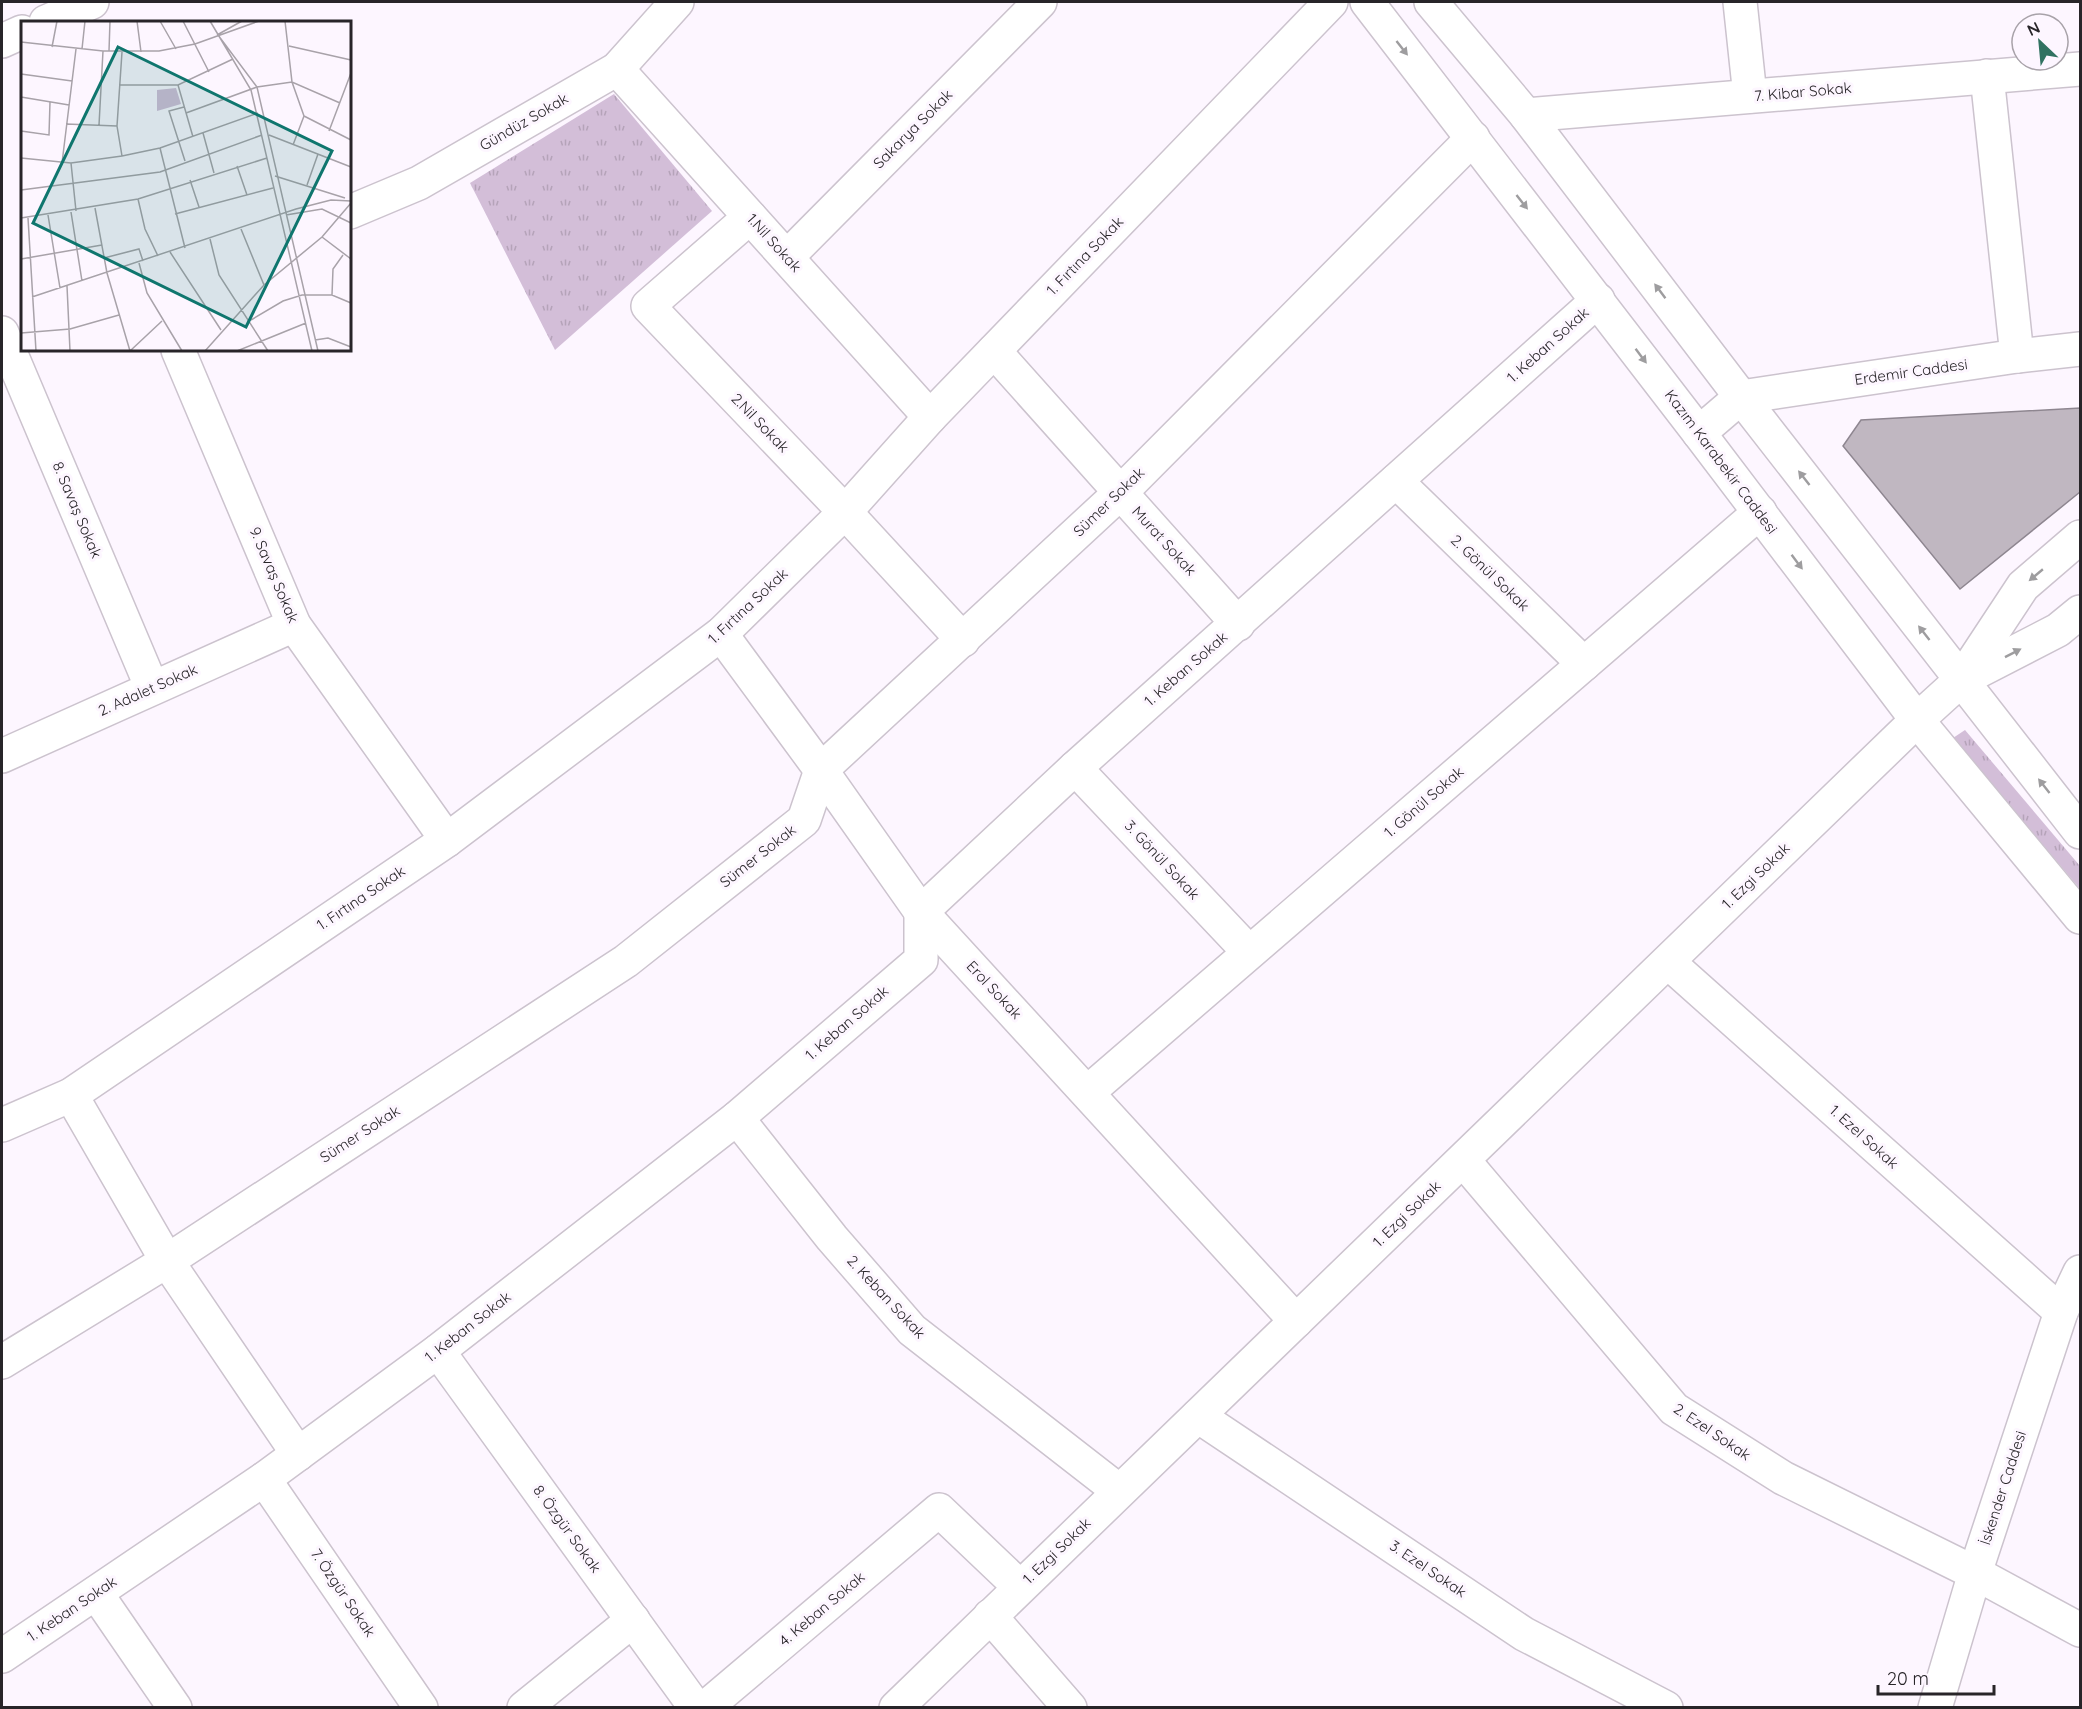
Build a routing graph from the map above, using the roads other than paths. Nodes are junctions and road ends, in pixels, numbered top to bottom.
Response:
1 (92, 2) edge
2 (676, 2) edge
3 (1040, 2) edge
4 (1331, 2) edge
5 (1366, 2) edge
6 (1431, 2) edge
7 (1740, 2) edge
8 (52, 21) edge
9 (21, 32) edge
10 (2, 41) edge
11 (617, 69) junction
12 (2080, 69) edge
13 (1987, 76) junction
14 (1750, 96) junction
15 (1526, 115) junction
16 (1473, 138) junction
17 (351, 212) edge
18 (750, 217) junction
19 (787, 257) junction
20 (1598, 300) junction
21 (2, 333) edge
22 (2080, 349) edge
23 (178, 351) edge
24 (994, 351) junction
25 (2017, 356) junction
26 (1741, 397) junction
27 (930, 417) junction
28 (1699, 433) junction
29 (1396, 481) junction
30 (1121, 492) junction
31 (845, 512) junction
32 (1760, 512) junction
33 (2080, 537) edge
34 (2080, 612) edge
35 (1238, 624) junction
36 (294, 625) junction
37 (721, 634) junction
38 (963, 640) junction
39 (1584, 664) junction
40 (1961, 680) junction
41 (152, 688) junction
42 (1917, 720) junction
43 (2, 756) edge
44 (1075, 768) junction
45 (821, 770) junction
46 (2080, 832) edge
47 (447, 840) junction
48 (921, 912) junction
49 (2080, 917) edge
50 (1249, 952) junction
51 (1668, 962) junction
52 (1088, 1092) junction
53 (71, 1095) junction
54 (737, 1119) junction
55 (2, 1125) edge
56 (1463, 1160) junction
57 (167, 1261) junction
58 (2080, 1272) edge
59 (2061, 1312) junction
60 (1296, 1321) junction
61 (438, 1351) junction
62 (2, 1362) edge
63 (1198, 1416) junction
64 (298, 1454) junction
65 (264, 1479) junction
66 (1119, 1491) junction
67 (1975, 1573) junction
68 (1020, 1587) junction
69 (96, 1593) junction
70 (990, 1616) junction
71 (633, 1620) junction
72 (2080, 1630) edge
73 (2, 1656) edge
74 (175, 1707) edge
75 (421, 1707) edge
76 (524, 1707) edge
77 (696, 1707) edge
78 (705, 1707) edge
79 (896, 1707) edge
80 (1070, 1707) edge
81 (1666, 1707) edge
82 (1935, 1707) edge

1 - 8 street
2 - 11 street, Gündüz Sokak
3 - 19 street, Sakarya Sokak
4 - 24 street, 1. Fırtına Sokak
5 -> 16 street, Kazım Karabekir Caddesi
6 - 15 street
7 - 14 street
9 - 10 street
11 - 17 street, Gündüz Sokak
11 - 18 street, 1.Nil Sokak
12 - 13 street, 7. Kibar Sokak
13 - 14 street, 7. Kibar Sokak
13 - 25 street
14 - 15 street, 7. Kibar Sokak
26 -> 15 street
16 -> 20 street, Kazım Karabekir Caddesi
16 - 30 street, Sümer Sokak
18 - 19 street, 1.Nil Sokak
18 - 31 street, 2.Nil Sokak
19 - 27 street, 1.Nil Sokak
20 -> 28 street, Kazım Karabekir Caddesi
20 - 29 street, 1. Keban Sokak
21 - 41 street, 8. Savaş Sokak
22 - 25 street, Erdemir Caddesi
23 - 36 street, 9. Savaş Sokak
24 - 27 street, 1. Fırtına Sokak
24 - 30 street, Murat Sokak
25 - 26 street, Erdemir Caddesi
26 - 28 street
40 -> 26 street
27 - 31 street, 1. Fırtına Sokak
28 - 32 street, Kazım Karabekir Caddesi
29 - 35 street, 1. Keban Sokak
29 - 39 street, 2. Gönül Sokak
30 - 35 street, Murat Sokak
30 - 38 street, Sümer Sokak
31 - 37 street, 1. Fırtına Sokak
31 - 38 street, 2.Nil Sokak
32 - 39 street, 1. Gönül Sokak
32 -> 42 street, Kazım Karabekir Caddesi
33 -> 40 street
40 -> 34 street
35 - 44 street, 1. Keban Sokak
36 - 41 street, 2. Adalet Sokak
36 - 47 street, 9. Savaş Sokak
37 - 45 street, Erol Sokak
37 - 47 street, 1. Fırtına Sokak
38 - 45 street, Sümer Sokak
39 - 50 street, 1. Gönül Sokak
40 - 42 street, 1. Ezgi Sokak
46 -> 40 street
41 - 43 street, 2. Adalet Sokak
42 - 49 street, Kazım Karabekir Caddesi
42 - 51 street, 1. Ezgi Sokak
44 - 48 street, 1. Keban Sokak
44 - 50 street, 3. Gönül Sokak
45 - 48 street, Erol Sokak
45 - 57 street, Sümer Sokak
47 - 53 street, 1. Fırtına Sokak
48 - 52 street, Erol Sokak
48 - 54 street, 1. Keban Sokak
50 - 52 street, 1. Gönül Sokak
51 - 56 street, 1. Ezgi Sokak
51 - 59 street, 1. Ezel Sokak
52 - 60 street, Erol Sokak
53 - 55 street, 1. Fırtına Sokak
53 - 57 street
54 - 61 street, 1. Keban Sokak
54 - 66 street, 2. Keban Sokak
56 - 60 street, 1. Ezgi Sokak
56 - 67 street, 2. Ezel Sokak
57 - 62 street, Sümer Sokak
57 - 64 street
58 - 59 street, İskender Caddesi
59 - 67 street, İskender Caddesi
60 - 63 street, 1. Ezgi Sokak
61 - 64 street, 1. Keban Sokak
61 - 71 street, 8. Özgür Sokak
63 - 66 street, 1. Ezgi Sokak
63 - 81 street, 3. Ezel Sokak
64 - 65 street, 1. Keban Sokak
65 - 69 street, 1. Keban Sokak
65 - 75 street, 7. Özgür Sokak
66 - 68 street, 1. Ezgi Sokak
67 - 72 street, 2. Ezel Sokak
67 - 82 street, İskender Caddesi
68 - 70 street, 1. Ezgi Sokak
68 - 78 street, 4. Keban Sokak
69 - 73 street, 1. Keban Sokak
69 - 74 street
70 - 79 street, 1. Ezgi Sokak
70 - 80 street
71 - 76 street
71 - 77 street, 8. Özgür Sokak

